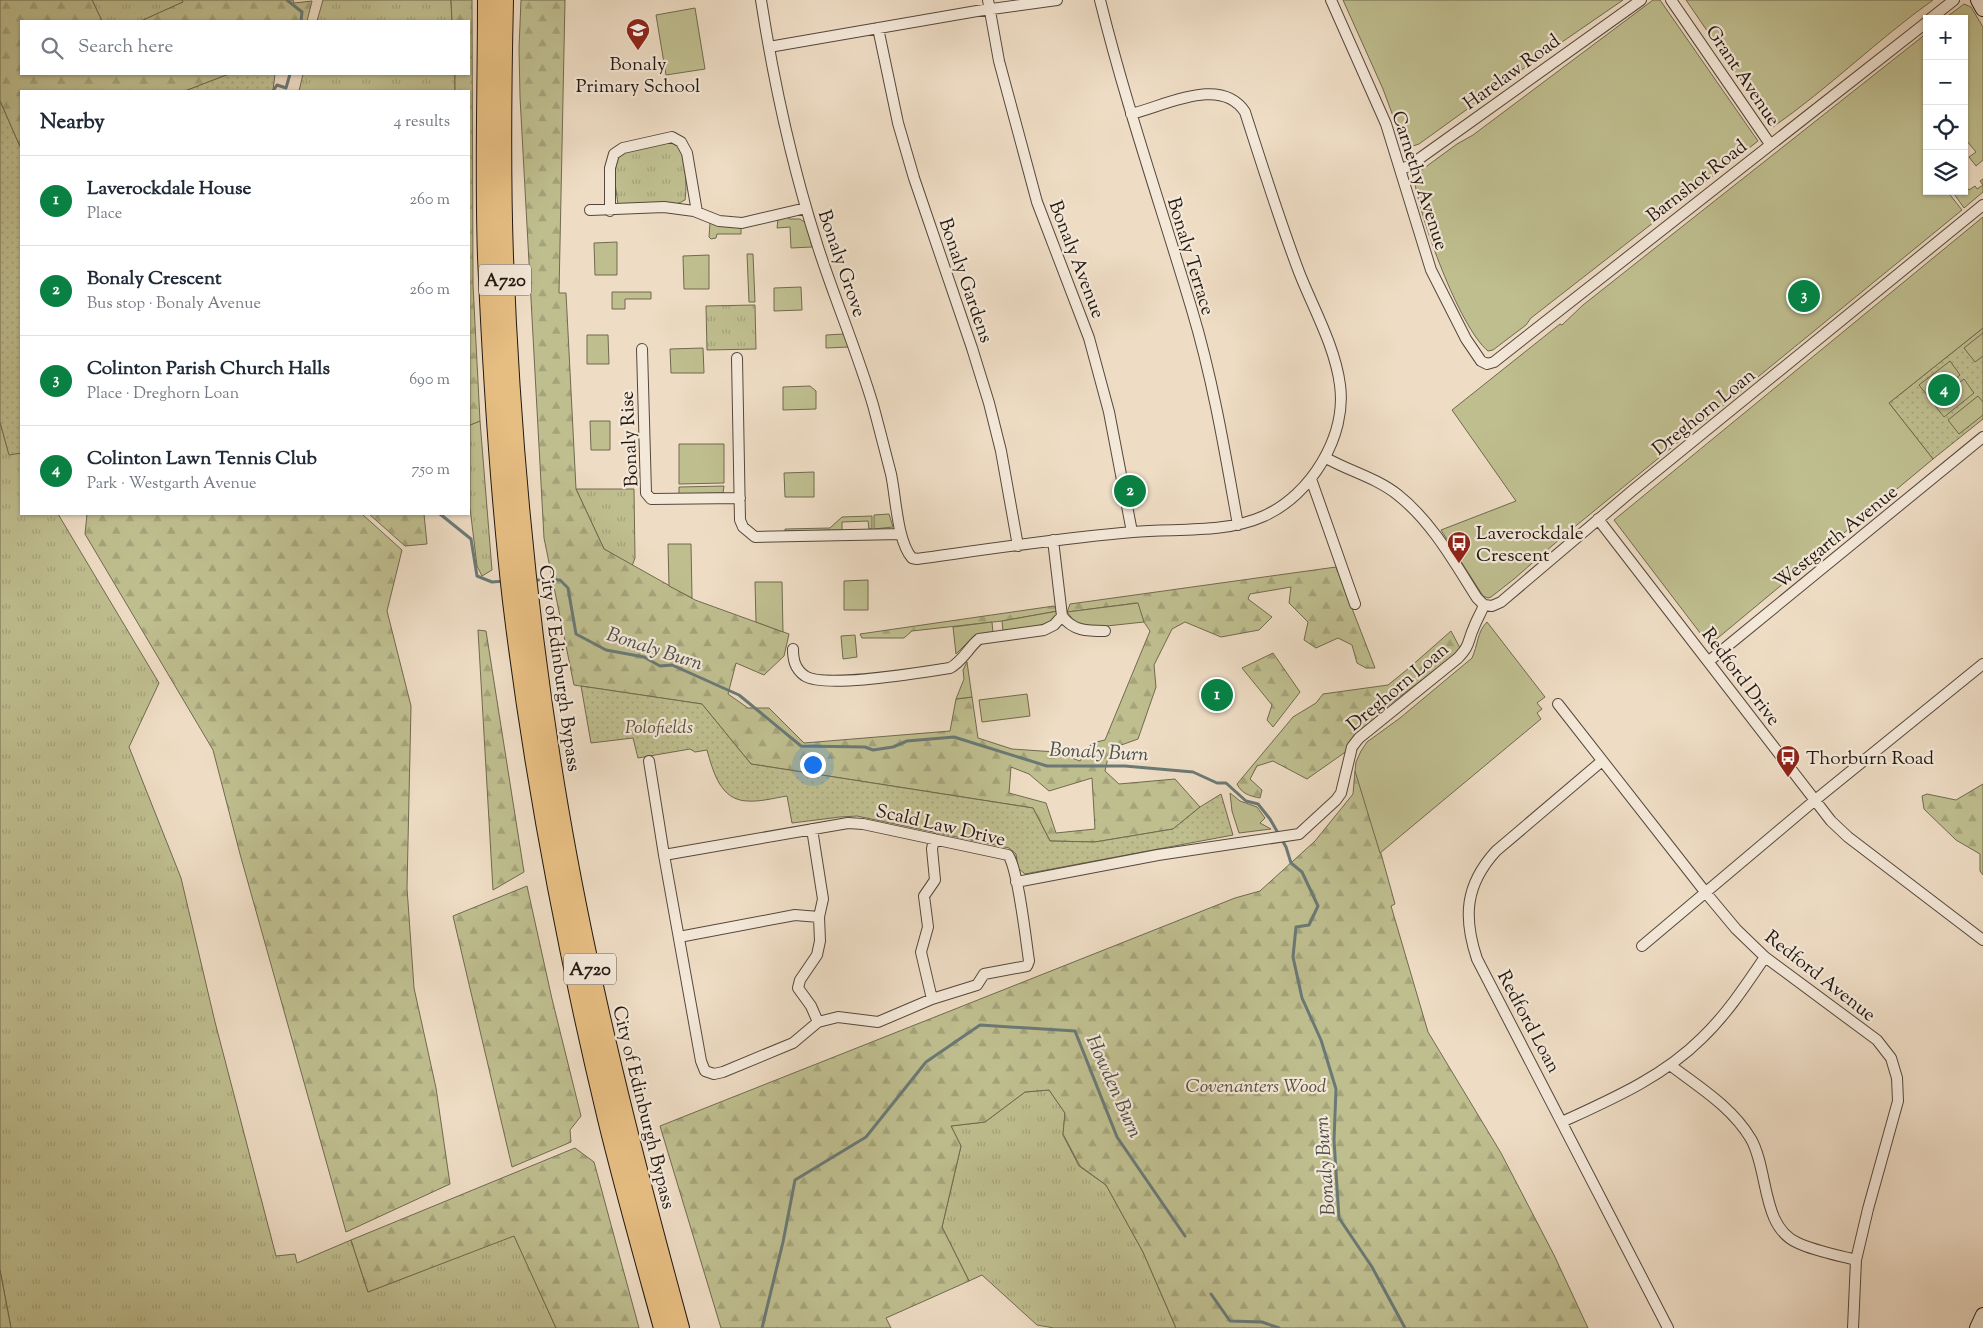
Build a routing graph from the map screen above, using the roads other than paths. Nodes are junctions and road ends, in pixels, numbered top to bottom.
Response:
1 (487, 0) edge
2 (504, 0) edge
3 (761, 0) edge
4 (1056, 0) edge
5 (1100, 0) edge
6 (1331, 0) edge
7 (1641, 0) edge
8 (1672, 0) edge
9 (1954, 0) edge
10 (1978, 0) edge
11 (989, 4) edge
12 (1983, 9) edge
13 (1935, 15) edge
14 (1923, 25) edge
15 (878, 28) junction
16 (769, 47) junction
17 (1131, 114) junction
18 (1770, 144) junction
19 (1401, 169) junction
20 (1983, 206) edge
21 (806, 208) junction
22 (590, 210) dead end
23 (610, 211) junction
24 (697, 212) junction
25 (642, 349) dead end
26 (737, 358) dead end
27 (1487, 364) joint
28 (1983, 437) edge
29 (1326, 458) junction
30 (1311, 479) junction
31 (740, 498) junction
32 (1598, 519) junction
33 (1238, 525) junction
34 (1132, 532) junction
35 (902, 534) junction
36 (1053, 540) junction
37 (1018, 546) junction
38 (516, 558) junction
39 (521, 603) junction
40 (1355, 604) dead end
41 (1484, 605) junction
42 (1062, 616) junction
43 (1105, 630) dead end
44 (793, 649) dead end
45 (1709, 661) junction
46 (1983, 664) edge
47 (1558, 704) dead end
48 (649, 761) dead end
49 (1602, 761) junction
50 (1814, 801) junction
51 (812, 829) junction
52 (934, 839) junction
53 (664, 855) junction
54 (1016, 882) junction
55 (1706, 893) junction
56 (819, 918) junction
57 (678, 937) junction
58 (1983, 940) edge
59 (1642, 946) dead end
60 (1765, 957) junction
61 (932, 999) junction
62 (818, 1022) junction
63 (1670, 1065) junction
64 (1562, 1122) junction
65 (1856, 1260) junction
66 (1983, 1315) edge
67 (663, 1328) edge
68 (680, 1328) edge
69 (1668, 1328) edge
70 (1853, 1328) edge
71 (1977, 1328) edge

1 - 38 highway, City of Edinburgh Bypass / A720
2 - 38 highway, City of Edinburgh Bypass / A720
3 - 16 street, Bonaly Grove
4 - 11 street
5 - 17 street, Bonaly Terrace
6 - 19 street, Carnethy Avenue
7 - 19 street, Harelaw Road
8 - 18 street, Grant Avenue
9 - 13 street
10 - 12 main road
11 - 15 street
11 - 34 street, Bonaly Avenue
14 - 18 street, Barnshot Road
15 - 16 street
15 - 37 street, Bonaly Gardens
16 - 21 street, Bonaly Grove
17 - 29 street, Bonaly Grove
17 - 33 street, Bonaly Terrace
18 - 27 street, Barnshot Road
19 - 27 street, Carnethy Avenue
20 - 32 street, Dreghorn Loan
21 - 24 street
21 - 35 street, Bonaly Grove
22 - 23 street
23 - 24 street
23 - 24 street
25 - 31 street, Bonaly Rise
26 - 31 street
28 - 45 street, Westgarth Avenue
29 - 30 street, Bonaly Grove
29 - 41 street
30 - 33 street, Bonaly Grove
30 - 40 street
31 - 35 street
32 - 41 street, Dreghorn Loan
32 - 45 street, Redford Drive
33 - 34 street, Bonaly Grove
34 - 36 street, Bonaly Grove
35 - 37 street, Bonaly Grove
36 - 37 street, Bonaly Grove
36 - 42 street
38 - 39 highway, City of Edinburgh Bypass / A720
39 - 67 highway, City of Edinburgh Bypass / A720
39 - 68 highway, City of Edinburgh Bypass / A720
41 - 54 street, Dreghorn Loan
42 - 43 street
42 - 44 street
45 - 50 street, Redford Drive
46 - 50 street
47 - 49 street, Redford Avenue
48 - 53 street, Scald Law Drive
49 - 55 street, Redford Avenue
49 - 64 street, Redford Loan
50 - 55 street
50 - 58 street, Redford Drive
51 - 52 street, Scald Law Drive
51 - 53 street, Scald Law Drive
51 - 56 street
52 - 54 street, Scald Law Drive
52 - 61 street
53 - 57 street, Scald Law Drive
54 - 61 street, Scald Law Drive
55 - 59 street
55 - 60 street, Redford Avenue
56 - 57 street
56 - 62 street
57 - 62 street, Scald Law Drive
60 - 63 street
60 - 65 street, Redford Avenue
61 - 62 street, Scald Law Drive
63 - 64 street
63 - 65 street
64 - 69 street, Redford Loan
65 - 70 street, Redford Avenue
66 - 71 main road

